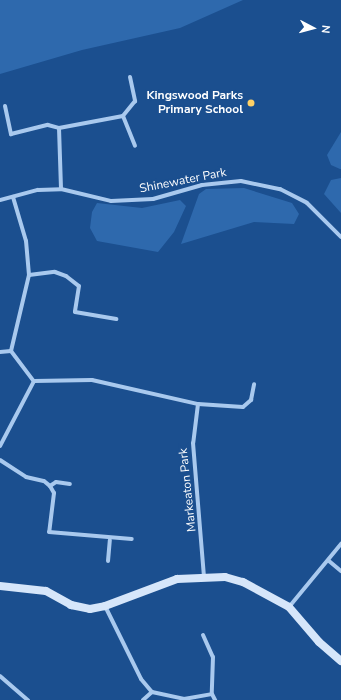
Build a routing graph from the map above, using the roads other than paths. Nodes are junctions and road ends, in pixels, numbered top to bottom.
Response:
1 (130, 77) dead end
2 (5, 106) dead end
3 (123, 116) junction
4 (59, 128) junction
5 (135, 146) dead end
6 (61, 189) junction
7 (13, 197) junction
8 (0, 200) edge
9 (341, 237) edge
10 (29, 275) junction
11 (116, 319) dead end
12 (11, 351) junction
13 (0, 352) edge
14 (34, 381) junction
15 (254, 384) dead end
16 (198, 404) junction
17 (0, 446) edge
18 (0, 460) edge
19 (70, 484) dead end
20 (50, 486) junction
21 (132, 539) dead end
22 (110, 540) junction
23 (341, 544) edge
24 (108, 561) dead end
25 (329, 561) junction
26 (341, 571) edge
27 (204, 576) junction
28 (0, 586) edge
29 (106, 606) junction
30 (289, 607) junction
31 (203, 635) dead end
32 (341, 661) edge
33 (0, 676) edge
34 (152, 692) junction
35 (212, 694) junction
36 (28, 700) edge
37 (143, 700) edge
38 (215, 700) edge

1 - 3 street
2 - 4 street
3 - 4 street
3 - 5 street
4 - 6 street
6 - 7 street, Shinewater Park
6 - 9 street, Shinewater Park
7 - 8 street, Shinewater Park
7 - 10 street
10 - 11 street
10 - 12 street
12 - 13 street
12 - 14 street
14 - 16 street
14 - 17 street
15 - 16 street
16 - 27 street, Markeaton Park
18 - 20 street
19 - 20 street
20 - 22 street
21 - 22 street
22 - 24 street
23 - 25 street
25 - 26 street
25 - 30 street
27 - 29 street
27 - 30 street
28 - 29 street
29 - 34 street
30 - 32 street
31 - 35 street
33 - 36 street
34 - 35 street
34 - 37 street
35 - 38 street

